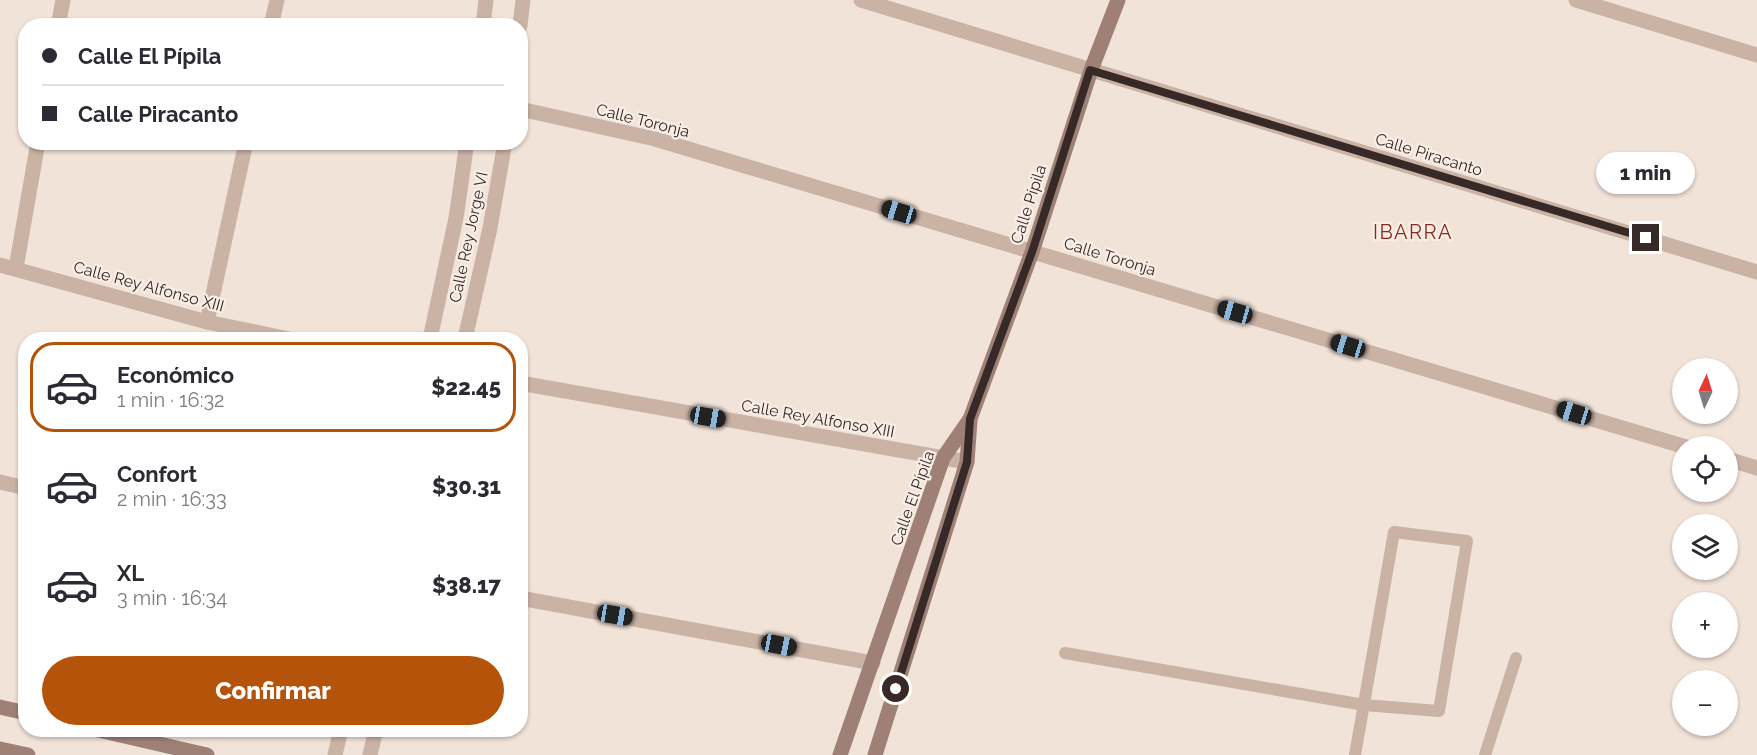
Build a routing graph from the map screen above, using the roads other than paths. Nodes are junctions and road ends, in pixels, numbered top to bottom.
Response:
1 (63, 0) edge
2 (276, 0) edge
3 (486, 0) edge
4 (523, 0) edge
5 (861, 0) edge
6 (1118, 0) edge
7 (1576, 0) edge
8 (60, 18) edge
9 (273, 18) edge
10 (484, 18) edge
11 (521, 18) edge
12 (1757, 55) edge
13 (1090, 70) junction
14 (528, 111) edge
15 (37, 150) edge
16 (244, 150) edge
17 (466, 150) edge
18 (504, 150) edge
19 (1032, 252) junction
20 (0, 265) edge
21 (16, 268) junction
22 (1757, 272) edge
23 (207, 322) junction
24 (255, 332) edge
25 (432, 332) edge
26 (467, 332) edge
27 (528, 385) edge
28 (970, 419) junction
29 (1672, 443) edge
30 (943, 458) junction
31 (967, 462) junction
32 (1738, 462) edge
33 (1757, 468) edge
34 (0, 482) edge
35 (18, 486) edge
36 (528, 599) edge
37 (1065, 652) dead end
38 (1516, 658) dead end
39 (873, 663) junction
40 (1364, 705) junction
41 (0, 707) edge
42 (18, 711) edge
43 (129, 737) edge
44 (339, 737) edge
45 (374, 737) edge
46 (0, 749) edge
47 (28, 755) edge
48 (207, 755) edge
49 (335, 755) edge
50 (370, 755) edge
51 (840, 755) edge
52 (874, 755) edge
53 (1355, 755) edge
54 (1485, 755) edge

1 - 8 street
2 - 9 street
3 - 10 street
4 - 11 street
5 - 13 street, Calle Piracanto
6 - 13 street, Calle Pípila
7 - 12 street
13 - 19 street, Calle Pípila
13 - 22 street, Calle Piracanto
14 - 19 street, Calle Toronja
15 - 21 street
16 - 23 street
17 - 25 street, Calle Rey Jorge VI
18 - 26 street, Calle Rey Jorge VI
19 - 28 street, Calle Pípila
19 - 29 street, Calle Toronja
20 - 21 street, Calle Rey Alfonso XIII
21 - 23 street, Calle Rey Alfonso XIII
23 - 24 street, Calle Rey Alfonso XIII
27 - 30 street, Calle Rey Alfonso XIII
28 - 30 street, Calle El Pípila
28 - 31 street
30 - 31 street, Calle Rey Alfonso XIII
30 - 39 street, Calle El Pípila
31 - 52 street
32 - 33 street
34 - 35 street
36 - 39 street
37 - 40 lane
38 - 54 lane
39 - 51 street, Calle El Pípila
40 - 40 lane
40 - 53 lane
41 - 42 street
43 - 48 street
44 - 49 street
45 - 50 street
46 - 47 street

